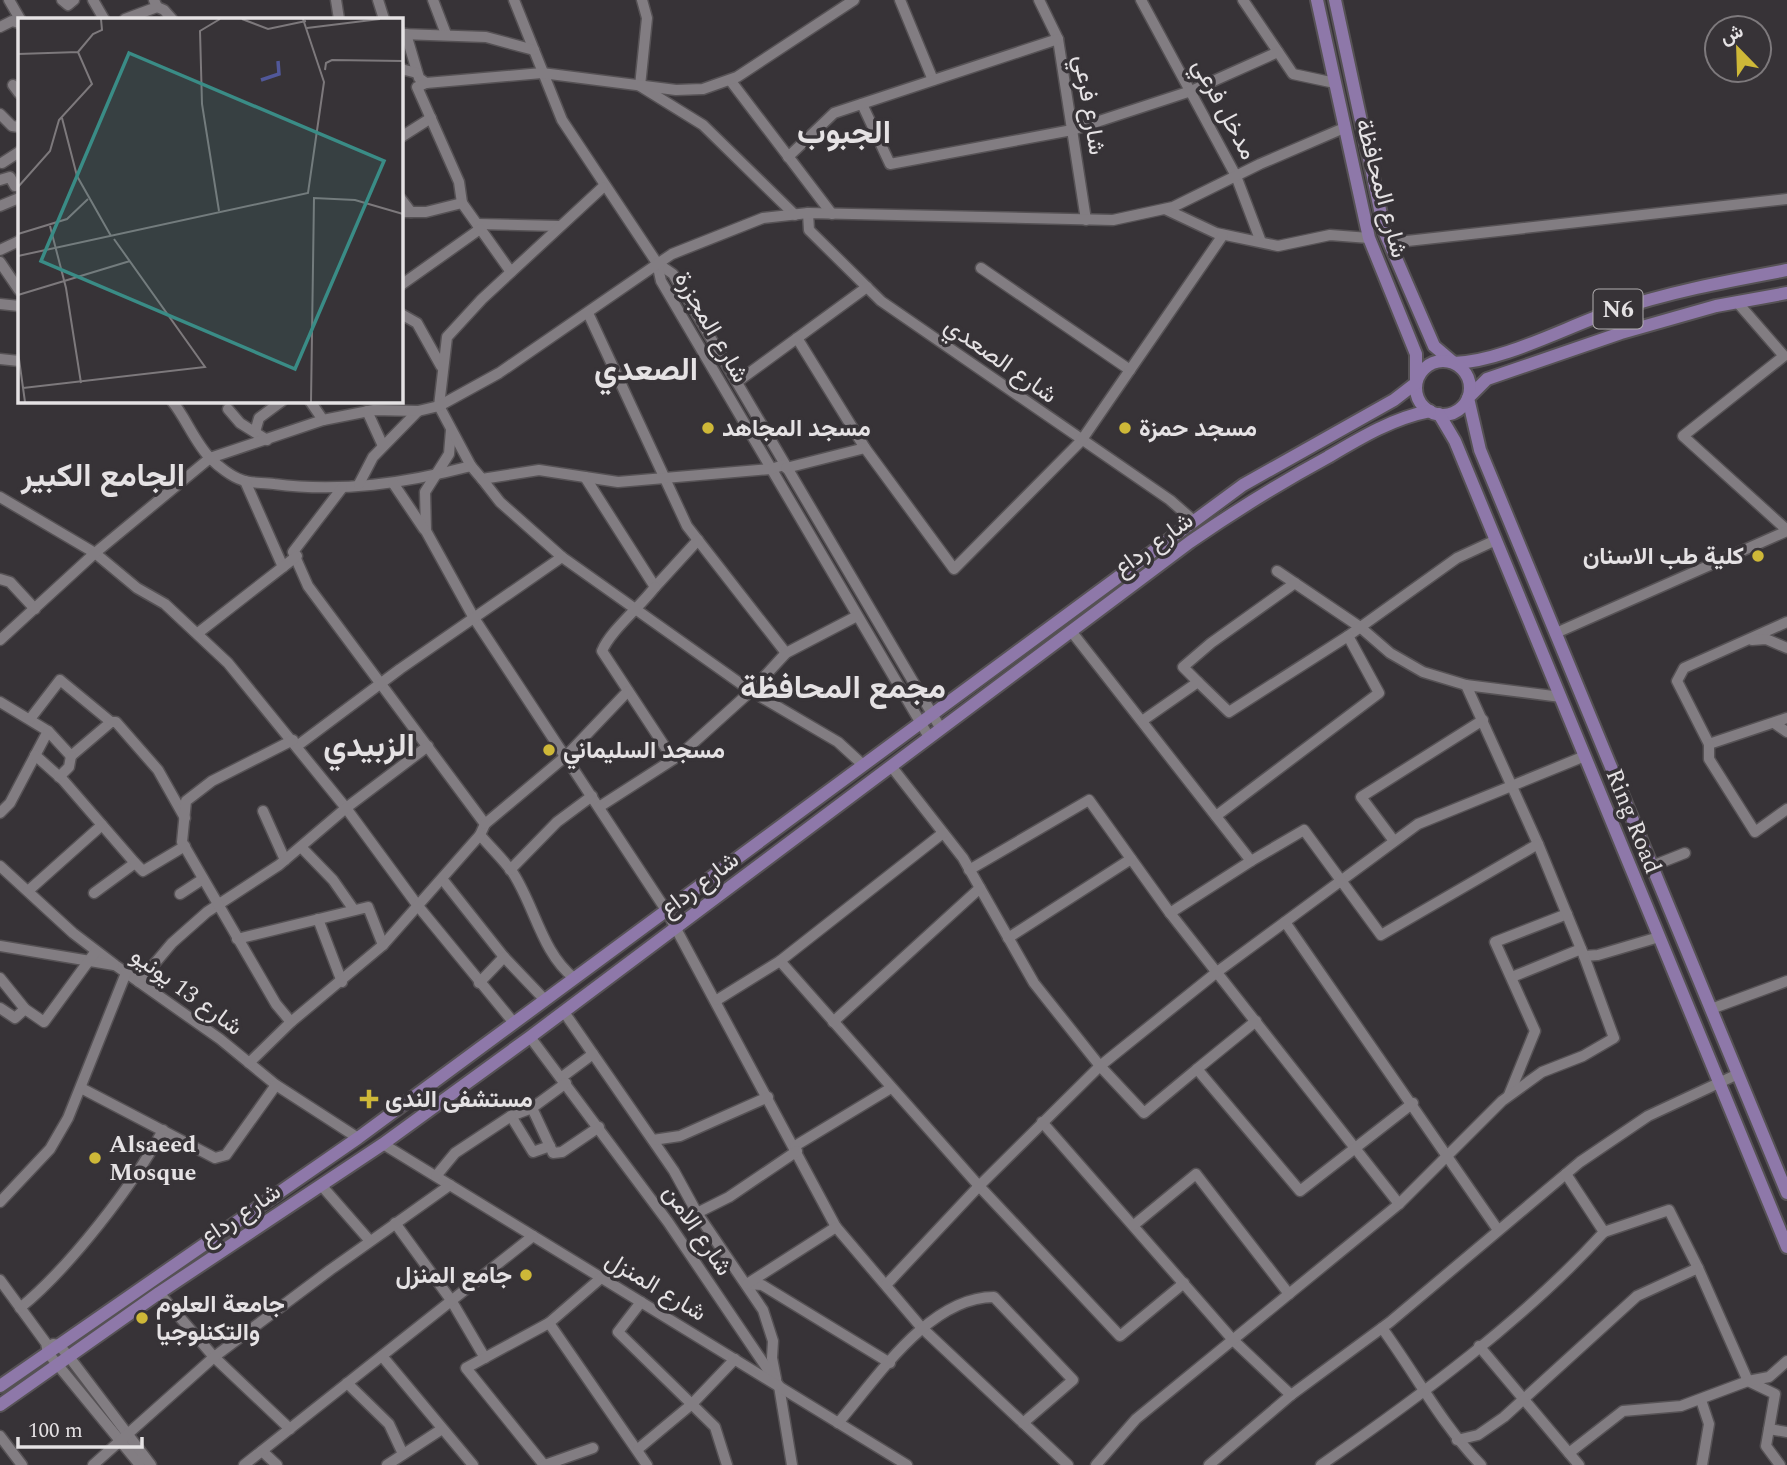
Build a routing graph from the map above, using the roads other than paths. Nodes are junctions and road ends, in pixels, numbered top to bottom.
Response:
1 (9, 0) edge
2 (62, 0) edge
3 (74, 0) edge
4 (93, 0) edge
5 (336, 0) edge
6 (378, 0) edge
7 (433, 0) edge
8 (514, 0) edge
9 (642, 0) edge
10 (854, 0) edge
11 (900, 0) edge
12 (1039, 0) edge
13 (1141, 0) edge
14 (1243, 0) edge
15 (1317, 0) edge
16 (1335, 0) edge
17 (156, 4) edge
18 (18, 18) edge
19 (103, 18) edge
20 (127, 18) edge
21 (172, 18) edge
22 (339, 18) edge
23 (384, 18) edge
24 (18, 21) edge
25 (0, 27) edge
26 (403, 34) edge
27 (446, 34) junction
28 (1058, 39) junction
29 (534, 50) junction
30 (1278, 52) junction
31 (402, 69) edge
32 (417, 72) junction
33 (542, 73) junction
34 (730, 80) junction
35 (933, 80) junction
36 (426, 83) junction
37 (1335, 83) junction
38 (639, 86) junction
39 (1191, 91) junction
40 (862, 104) junction
41 (0, 114) edge
42 (431, 118) junction
43 (18, 127) edge
44 (1344, 128) junction
45 (1072, 130) junction
46 (402, 136) edge
47 (18, 153) edge
48 (788, 157) junction
49 (1, 162) edge
50 (1371, 173) junction
51 (1237, 176) junction
52 (1355, 177) junction
53 (14, 187) edge
54 (603, 187) junction
55 (1787, 199) edge
56 (462, 203) junction
57 (0, 206) edge
58 (1165, 209) junction
59 (406, 212) edge
60 (808, 214) junction
61 (832, 214) junction
62 (794, 215) junction
63 (1086, 220) junction
64 (478, 226) junction
65 (559, 226) junction
66 (1223, 234) junction
67 (1368, 238) junction
68 (18, 241) edge
69 (1261, 242) junction
70 (1389, 243) junction
71 (0, 250) edge
72 (0, 262) edge
73 (657, 263) junction
74 (981, 268) dead end
75 (1787, 270) edge
76 (511, 272) junction
77 (402, 284) edge
78 (867, 287) junction
79 (18, 289) edge
80 (1787, 293) edge
81 (1737, 302) junction
82 (0, 304) edge
83 (18, 306) edge
84 (588, 313) junction
85 (402, 315) edge
86 (1561, 330) junction
87 (797, 338) junction
88 (1570, 350) junction
89 (1786, 356) edge
90 (0, 359) edge
91 (18, 361) edge
92 (1454, 363) junction
93 (441, 366) junction
94 (1130, 370) junction
95 (737, 382) junction
96 (1416, 383) junction
97 (1468, 398) junction
98 (173, 402) edge
99 (281, 402) edge
100 (311, 402) edge
101 (370, 407) edge
102 (439, 407) junction
103 (228, 409) dead end
104 (418, 411) junction
105 (1435, 413) junction
106 (323, 420) junction
107 (451, 430) junction
108 (255, 432) junction
109 (267, 440) junction
110 (1081, 441) junction
111 (383, 446) junction
112 (865, 448) junction
113 (241, 449) junction
114 (210, 458) junction
115 (471, 466) junction
116 (785, 467) junction
117 (771, 469) junction
118 (229, 471) junction
119 (432, 476) junction
120 (585, 477) junction
121 (665, 477) junction
122 (482, 480) junction
123 (245, 481) junction
124 (393, 483) junction
125 (359, 484) junction
126 (342, 488) junction
127 (0, 497) edge
128 (1194, 521) junction
129 (426, 531) junction
130 (1787, 531) edge
131 (698, 540) junction
132 (1496, 540) junction
133 (95, 552) junction
134 (297, 556) junction
135 (562, 557) junction
136 (283, 567) junction
137 (1277, 571) dead end
138 (0, 579) edge
139 (1295, 583) junction
140 (655, 587) junction
141 (35, 609) junction
142 (639, 609) junction
143 (857, 616) junction
144 (474, 618) junction
145 (1787, 622) edge
146 (1360, 627) junction
147 (1071, 631) junction
148 (198, 633) junction
149 (1556, 633) junction
150 (1348, 636) junction
151 (0, 640) edge
152 (1745, 641) junction
153 (1787, 648) edge
154 (786, 653) junction
155 (382, 682) junction
156 (1198, 682) junction
157 (1466, 685) junction
158 (628, 691) junction
159 (751, 691) junction
160 (1560, 697) junction
161 (0, 702) edge
162 (931, 712) junction
163 (1787, 718) edge
164 (30, 719) junction
165 (1483, 720) junction
166 (920, 721) junction
167 (1142, 721) junction
168 (111, 722) junction
169 (1774, 723) junction
170 (941, 729) junction
171 (48, 731) junction
172 (1787, 732) edge
173 (929, 737) junction
174 (295, 743) junction
175 (1709, 744) junction
176 (428, 746) junction
177 (35, 755) junction
178 (71, 756) junction
179 (566, 756) junction
180 (1585, 756) junction
181 (673, 760) junction
182 (862, 764) junction
183 (891, 766) junction
184 (60, 777) junction
185 (1512, 783) junction
186 (592, 796) junction
187 (599, 807) junction
188 (346, 808) junction
189 (1787, 810) edge
190 (263, 811) dead end
191 (0, 813) edge
192 (1216, 817) junction
193 (185, 818) junction
194 (485, 824) junction
195 (102, 825) junction
196 (943, 833) junction
197 (480, 835) junction
198 (1394, 841) junction
199 (1538, 844) junction
200 (184, 846) junction
201 (301, 847) junction
202 (1685, 853) dead end
203 (1131, 859) junction
204 (285, 860) junction
205 (1251, 861) junction
206 (135, 863) junction
207 (0, 866) edge
208 (1653, 869) junction
209 (510, 870) junction
210 (969, 870) junction
211 (202, 879) junction
212 (1343, 879) junction
213 (1636, 879) junction
214 (443, 880) junction
215 (980, 888) junction
216 (28, 891) junction
217 (94, 893) dead end
218 (180, 894) dead end
219 (217, 905) junction
220 (418, 906) junction
221 (354, 910) junction
222 (666, 910) junction
223 (1170, 914) junction
224 (1567, 914) junction
225 (318, 919) junction
226 (1285, 922) junction
227 (676, 928) junction
228 (1659, 937) junction
229 (1008, 938) junction
230 (237, 939) junction
231 (383, 945) junction
232 (0, 947) edge
233 (96, 951) junction
234 (1583, 952) junction
235 (504, 957) junction
236 (90, 961) junction
237 (780, 961) junction
238 (115, 965) junction
239 (1217, 972) junction
240 (126, 973) junction
241 (1512, 977) junction
242 (0, 978) edge
243 (574, 978) junction
244 (139, 982) junction
245 (342, 982) junction
246 (1787, 982) edge
247 (479, 983) junction
248 (11, 991) junction
249 (545, 1000) junction
250 (717, 1000) junction
251 (0, 1007) edge
252 (26, 1009) junction
253 (1711, 1009) junction
254 (564, 1012) junction
255 (1256, 1021) junction
256 (291, 1022) junction
257 (833, 1022) junction
258 (514, 1023) junction
259 (530, 1037) junction
260 (593, 1054) junction
261 (249, 1063) junction
262 (1100, 1066) junction
263 (1197, 1069) junction
264 (1738, 1074) junction
265 (564, 1080) junction
266 (1719, 1082) junction
267 (276, 1085) junction
268 (81, 1088) junction
269 (891, 1088) junction
270 (1508, 1096) junction
271 (768, 1097) junction
272 (1413, 1103) junction
273 (532, 1108) junction
274 (511, 1116) junction
275 (1042, 1122) junction
276 (599, 1128) junction
277 (163, 1130) junction
278 (358, 1138) junction
279 (653, 1140) junction
280 (383, 1144) junction
281 (550, 1146) junction
282 (796, 1148) junction
283 (1353, 1150) junction
284 (1449, 1157) junction
285 (1566, 1174) junction
286 (436, 1176) junction
287 (320, 1185) junction
288 (450, 1185) junction
289 (979, 1186) junction
290 (1787, 1193) edge
291 (0, 1202) edge
292 (1399, 1204) junction
293 (697, 1213) junction
294 (395, 1223) junction
295 (1134, 1225) junction
296 (836, 1227) junction
297 (1498, 1230) junction
298 (1604, 1232) junction
299 (533, 1236) junction
300 (370, 1241) junction
301 (1787, 1247) edge
302 (1698, 1268) junction
303 (601, 1278) junction
304 (0, 1280) edge
305 (1184, 1283) junction
306 (746, 1284) junction
307 (886, 1285) junction
308 (159, 1293) junction
309 (1289, 1294) junction
310 (452, 1300) junction
311 (641, 1302) junction
312 (20, 1308) junction
313 (549, 1323) junction
314 (921, 1327) junction
315 (1382, 1328) junction
316 (1233, 1340) junction
317 (1479, 1346) junction
318 (51, 1347) junction
319 (382, 1356) junction
320 (214, 1357) junction
321 (70, 1358) junction
322 (485, 1358) junction
323 (735, 1359) junction
324 (1787, 1361) edge
325 (890, 1363) junction
326 (59, 1366) junction
327 (1748, 1381) junction
328 (347, 1383) junction
329 (778, 1385) junction
330 (0, 1386) edge
331 (1427, 1391) junction
332 (1291, 1395) junction
333 (1523, 1397) junction
334 (1701, 1400) junction
335 (692, 1404) junction
336 (0, 1405) edge
337 (838, 1423) junction
338 (1023, 1423) junction
339 (290, 1429) junction
340 (442, 1429) junction
341 (1769, 1429) junction
342 (1787, 1432) edge
343 (0, 1436) edge
344 (124, 1437) junction
345 (1457, 1440) junction
346 (593, 1448) dead end
347 (638, 1449) junction
348 (262, 1451) junction
349 (1569, 1452) junction
350 (403, 1454) junction
351 (22, 1465) edge
352 (93, 1465) edge
353 (140, 1465) edge
354 (151, 1465) edge
355 (244, 1465) edge
356 (277, 1465) edge
357 (387, 1465) edge
358 (473, 1465) edge
359 (545, 1465) edge
360 (647, 1465) edge
361 (727, 1465) edge
362 (792, 1465) edge
363 (907, 1465) edge
364 (1068, 1465) edge
365 (1096, 1465) edge
366 (1209, 1465) edge
367 (1321, 1465) edge
368 (1481, 1465) edge
369 (1579, 1465) edge
370 (1702, 1465) edge
371 (1780, 1465) edge

1 - 18 street
2 - 3 street
4 - 19 street
5 - 22 street
6 - 23 street
7 - 27 street
8 - 29 street
9 - 38 street
10 - 34 street
11 - 35 street
12 - 28 street, شارع فرعي
13 - 39 street, مدخل فرعي
14 - 30 street
15 - 37 main road, شارع المحافظة
16 - 50 main road, شارع المحافظة
17 - 20 street
17 - 21 street
24 - 25 street
26 - 27 street
26 - 32 street
27 - 29 street
28 - 35 street
28 - 45 street, شارع فرعي
29 - 33 street
30 - 37 street
30 - 39 street
31 - 32 street
32 - 36 street
33 - 36 street
33 - 38 street
33 - 54 street
34 - 38 street
34 - 48 street
35 - 40 street
36 - 42 street
37 - 44 main road, شارع المحافظة
38 - 62 street
39 - 45 street
39 - 51 street, مدخل فرعي
40 - 45 street
40 - 48 street
41 - 43 street
42 - 46 street
42 - 56 street
44 - 51 street
44 - 52 main road, شارع المحافظة
45 - 63 street, شارع فرعي
47 - 49 street
48 - 61 street
49 - 53 street
50 - 52 main road
50 - 70 main road, شارع المحافظة
51 - 58 street
51 - 69 street, مدخل فرعي
52 - 67 main road, شارع المحافظة
53 - 57 street
54 - 65 street
54 - 73 street
55 - 70 street
56 - 59 street
56 - 64 street
58 - 63 street
58 - 66 street
60 - 61 street
60 - 62 street
60 - 78 street, شارع الصعدي
61 - 63 street
62 - 73 street
64 - 65 street
64 - 76 street
64 - 77 street
65 - 76 street
66 - 69 street
66 - 94 street
67 - 69 street
67 - 96 main road, شارع المحافظة
68 - 71 street
70 - 92 main road, شارع المحافظة
72 - 79 street
73 - 84 street
73 - 95 street, شارع المجزرة
73 - 117 street, شارع المجزرة
74 - 94 street
75 - 86 main road, N6
76 - 93 street
78 - 87 street
78 - 110 street, شارع الصعدي
80 - 81 main road, N6
81 - 88 main road, N6
81 - 89 street
82 - 83 street
84 - 102 street
84 - 121 street
85 - 93 street
86 - 88 main road
86 - 92 main road, N6
87 - 95 street
87 - 112 street
88 - 97 main road, N6
89 - 130 street
90 - 91 street
92 - 96 main road
92 - 97 main road
93 - 102 street
94 - 110 street
95 - 116 street, شارع المجزرة
96 - 105 main road
96 - 128 main road, شارع رداع
97 - 105 main road
97 - 149 main road, Ring Road
98 - 114 street
99 - 108 street
100 - 106 street
101 - 104 street
101 - 106 street
101 - 111 street
102 - 104 street
102 - 107 street
103 - 108 street
104 - 111 street
105 - 132 main road, Ring Road
105 - 147 main road, شارع رداع
106 - 109 street
107 - 115 street
107 - 119 street
108 - 109 street
109 - 113 street
110 - 112 street
110 - 128 street, شارع الصعدي
111 - 125 street
112 - 116 street
113 - 114 street
113 - 118 street
114 - 118 street
114 - 133 street
115 - 119 street
115 - 122 street
116 - 117 street
116 - 162 street, شارع المجزرة
117 - 121 street
117 - 143 street, شارع المجزرة
118 - 123 street
119 - 124 street
119 - 129 street
120 - 121 street
120 - 122 street
120 - 140 street
121 - 131 street
122 - 135 street
123 - 126 street
123 - 136 street
124 - 125 street
124 - 129 street
125 - 126 street
126 - 134 street
127 - 133 street
128 - 162 main road, شارع رداع
129 - 144 street
130 - 149 street
131 - 140 street
131 - 154 street
132 - 146 street
132 - 160 main road, Ring Road
133 - 141 street
133 - 148 street
134 - 136 street
134 - 155 street
135 - 142 street
135 - 144 street
136 - 148 street
137 - 139 street
138 - 141 street
139 - 146 street
139 - 156 street
140 - 142 street
141 - 151 street
142 - 158 street
142 - 159 street
143 - 154 street
143 - 166 street, شارع المجزرة
144 - 155 street
144 - 179 street
145 - 152 street
146 - 150 street
146 - 157 street
147 - 167 street
147 - 170 main road, شارع رداع
148 - 174 street
149 - 208 main road, Ring Road
150 - 156 street
150 - 192 street
152 - 153 street
152 - 175 street
154 - 159 street
155 - 174 street
155 - 176 street
156 - 167 street
157 - 160 street
157 - 165 street
158 - 179 street
158 - 181 street
159 - 181 street
159 - 182 street
160 - 180 main road, Ring Road
161 - 164 street
162 - 166 main road, شارع رداع
162 - 170 street, شارع المجزرة
163 - 169 street
164 - 168 street
164 - 171 street
165 - 185 street
165 - 198 street
166 - 173 street, شارع المجزرة
166 - 182 main road, شارع رداع
167 - 192 street
168 - 178 street
168 - 193 street
169 - 172 street
169 - 175 street
170 - 173 main road, شارع رداع
171 - 177 street
171 - 178 street
173 - 183 main road, شارع رداع
174 - 188 street
174 - 193 street
175 - 189 street
176 - 188 street
176 - 194 street
177 - 184 street
177 - 191 street
178 - 184 street
179 - 186 street
179 - 194 street
180 - 185 street
180 - 213 main road, Ring Road
181 - 187 street
182 - 222 main road, شارع رداع
183 - 196 street
183 - 227 main road, شارع رداع
184 - 195 street
185 - 198 street
185 - 199 street
186 - 187 street
186 - 209 street
187 - 222 street
188 - 201 street
188 - 220 street
190 - 204 street
192 - 205 street
193 - 200 street
194 - 197 street
195 - 206 street
195 - 216 street
196 - 210 street
196 - 237 street
197 - 209 street
197 - 214 street
198 - 212 street
199 - 212 street
199 - 224 street
200 - 206 street
200 - 211 street
201 - 204 street
201 - 221 street
202 - 208 street
203 - 210 street
203 - 223 street
203 - 229 street
204 - 219 street
205 - 212 street
205 - 223 street
206 - 217 street
207 - 216 street, شارع 13 يونيو
208 - 213 main road
208 - 253 main road, Ring Road
209 - 243 street
210 - 215 street
211 - 218 street
211 - 219 street
212 - 226 street
213 - 228 main road, Ring Road
214 - 220 street
214 - 235 street
215 - 229 street
215 - 257 street
216 - 233 street, شارع 13 يونيو
219 - 230 street
219 - 244 street
220 - 231 street
220 - 247 street
221 - 225 street
221 - 231 street
222 - 227 street
222 - 243 main road, شارع رداع
223 - 239 street
224 - 234 street
224 - 241 street
225 - 230 street
225 - 245 street
226 - 239 street
226 - 272 street
227 - 250 street
227 - 254 main road, شارع رداع
228 - 234 street
228 - 266 main road, Ring Road
229 - 262 street
230 - 256 street
231 - 245 street
232 - 236 street
233 - 236 street
233 - 238 street, شارع 13 يونيو
234 - 241 street
234 - 270 street
235 - 247 street
235 - 249 street
236 - 238 street
236 - 252 street
237 - 250 street
237 - 257 street
238 - 240 street, شارع 13 يونيو
239 - 255 street
239 - 262 street
240 - 244 street, شارع 13 يونيو
240 - 268 street
241 - 270 street
242 - 248 street
243 - 249 main road, شارع رداع
244 - 261 street, شارع 13 يونيو
245 - 256 street
246 - 253 street
247 - 258 street
248 - 251 street
248 - 252 street
249 - 258 main road, شارع رداع
250 - 271 street
251 - 252 street
253 - 264 main road, Ring Road
254 - 259 main road, شارع رداع
254 - 260 street
255 - 263 street
255 - 283 street
256 - 261 street
257 - 269 street
258 - 278 main road, شارع رداع
259 - 265 street, شارع الامن
259 - 280 main road, شارع رداع
260 - 265 street
260 - 279 street
261 - 267 street, شارع 13 يونيو
262 - 263 street
262 - 275 street
263 - 283 street
264 - 266 street
264 - 290 main road, Ring Road
265 - 273 street
265 - 276 street, شارع الامن
266 - 285 street
266 - 301 main road, Ring Road
267 - 277 street
267 - 278 street, شارع 13 يونيو
268 - 277 street
268 - 291 street
269 - 282 street
269 - 289 street
270 - 284 street
271 - 279 street
271 - 282 street
272 - 283 street
272 - 284 street
273 - 274 street
273 - 281 street
274 - 281 street
274 - 286 street
275 - 289 street
275 - 295 street
276 - 281 street
276 - 329 street, شارع الامن
277 - 312 street
278 - 318 main road, شارع رداع
279 - 293 street
280 - 286 street, شارع المنزل
280 - 287 main road, شارع رداع
282 - 293 street
282 - 296 street
283 - 292 street
284 - 292 street
284 - 297 street
285 - 297 street
285 - 298 street
286 - 288 street, شارع المنزل
287 - 300 street
287 - 308 main road, شارع رداع
288 - 294 street
288 - 299 street, شارع المنزل
289 - 305 street
289 - 307 street
292 - 309 street
293 - 306 street
294 - 300 street
294 - 310 street
295 - 305 street
295 - 309 street
296 - 306 street
296 - 307 street
297 - 315 street
298 - 302 street
298 - 317 street
299 - 303 street, شارع المنزل
299 - 310 street
300 - 320 street
302 - 327 street
302 - 333 street
303 - 311 street, شارع المنزل
303 - 313 street
304 - 312 street
305 - 316 street
306 - 325 street
306 - 329 street
307 - 314 street
308 - 320 street
308 - 321 main road, شارع رداع
309 - 316 street
310 - 319 street
310 - 322 street
311 - 323 street, شارع المنزل
311 - 335 street
312 - 318 street
313 - 322 street
313 - 347 street
314 - 325 street
314 - 338 street
314 - 338 street
315 - 331 street
315 - 332 street
316 - 332 street
316 - 365 street
317 - 331 street
317 - 333 street
318 - 321 street
318 - 326 street
318 - 330 main road, شارع رداع
319 - 328 street
319 - 340 street
320 - 339 street
320 - 344 street
321 - 326 main road, شارع رداع
321 - 344 street
322 - 359 street
323 - 329 street, شارع المنزل
323 - 335 street
324 - 327 street
325 - 337 street
326 - 336 main road, شارع رداع
326 - 344 street
327 - 334 street
327 - 341 street
328 - 339 street
328 - 350 street
329 - 337 street, شارع المنزل
329 - 362 street, شارع الامن
331 - 345 street
331 - 367 street
332 - 366 street
333 - 345 street
333 - 349 street
334 - 349 street
334 - 370 street
335 - 347 street
335 - 361 street
337 - 363 street, شارع المنزل
338 - 364 street
339 - 348 street
340 - 350 street
340 - 358 street
341 - 342 street
341 - 371 street
343 - 351 street
344 - 352 street
344 - 353 street
344 - 354 street
345 - 368 street
346 - 359 street
347 - 360 street
348 - 355 street
348 - 356 street
349 - 369 street
350 - 357 street

